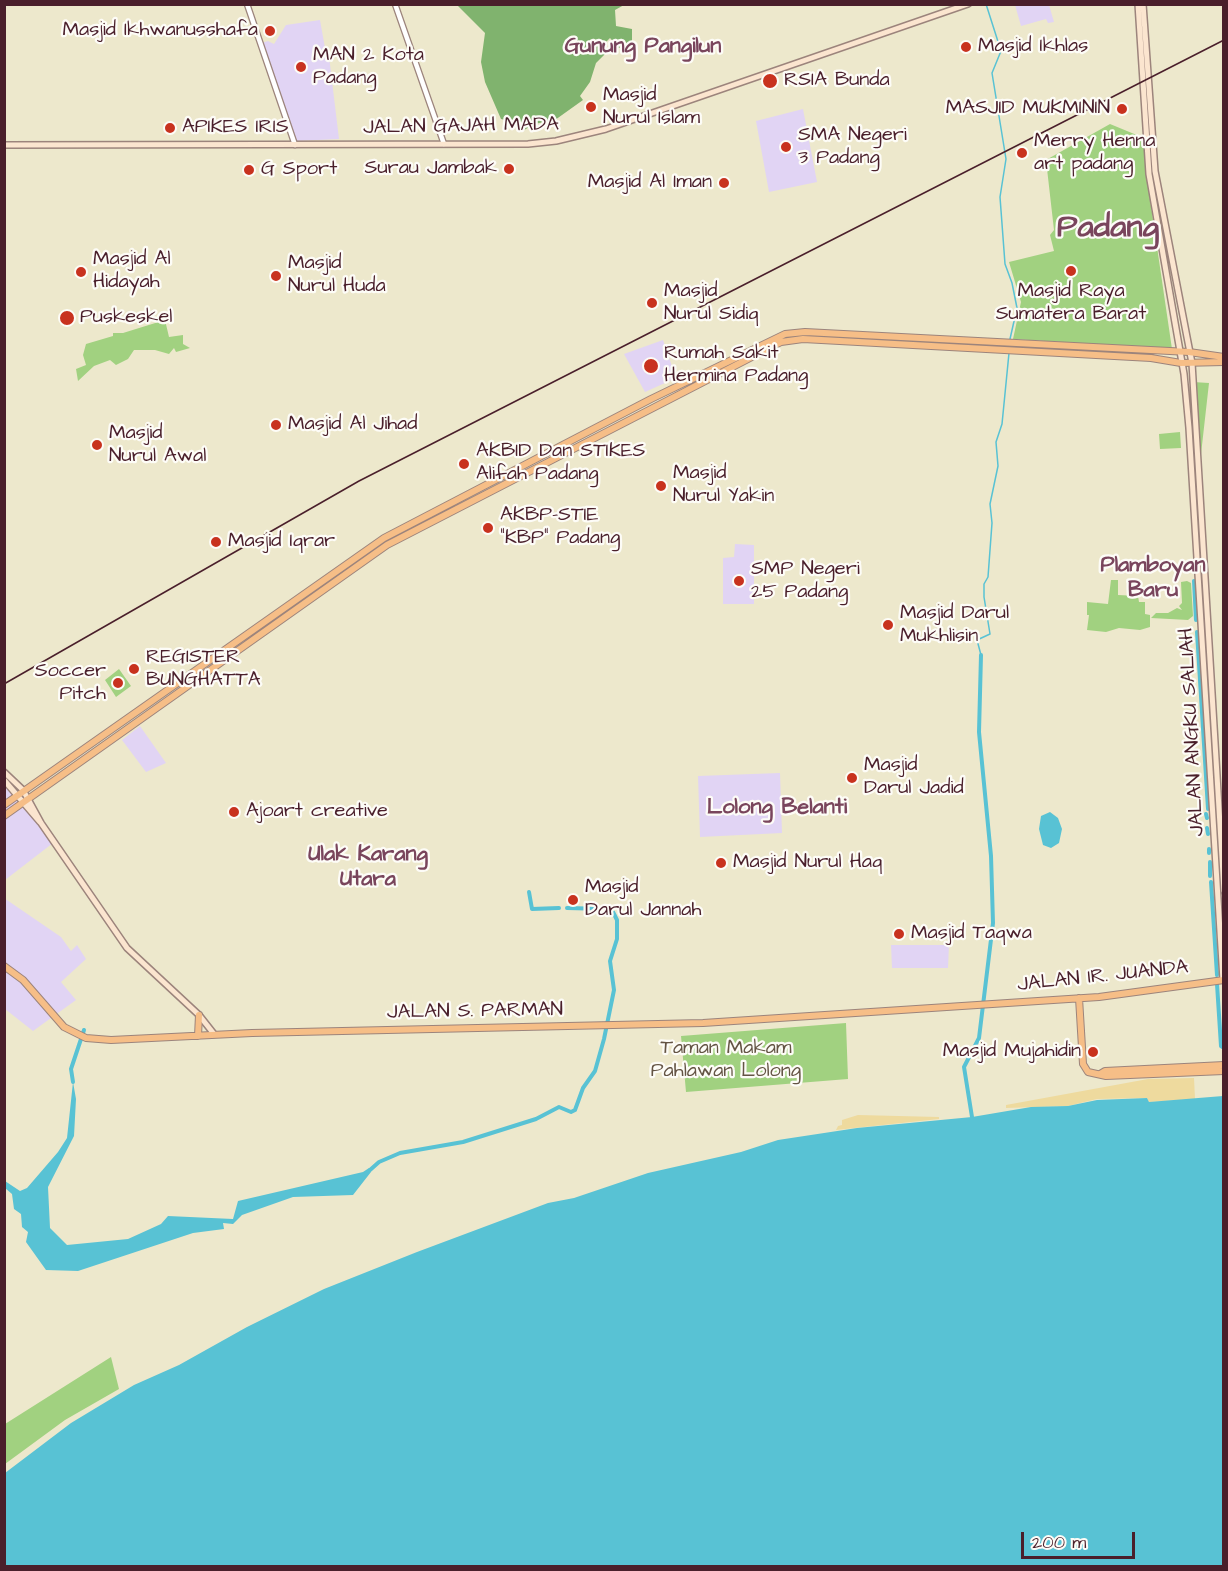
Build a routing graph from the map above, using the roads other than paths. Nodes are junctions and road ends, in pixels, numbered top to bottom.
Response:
1 (247, 4) edge
2 (394, 4) edge
3 (968, 4) edge
4 (1138, 4) edge
5 (1143, 4) edge
6 (444, 144) junction
7 (4, 145) edge
8 (295, 145) junction
9 (1157, 200) junction
10 (1012, 347) junction
11 (1179, 352) junction
12 (1189, 352) junction
13 (1224, 357) edge
14 (1224, 362) edge
15 (1181, 363) junction
16 (1192, 363) junction
17 (558, 453) junction
18 (245, 634) junction
19 (250, 641) junction
20 (4, 772) edge
21 (4, 780) edge
22 (23, 790) junction
23 (16, 796) junction
24 (28, 798) junction
25 (22, 804) junction
26 (4, 805) edge
27 (4, 816) edge
28 (41, 823) junction
29 (1224, 891) edge
30 (4, 966) edge
31 (1223, 980) edge
32 (1079, 998) junction
33 (981, 1005) joint
34 (199, 1015) junction
35 (214, 1034) junction
36 (198, 1036) junction
37 (1224, 1065) edge
38 (1224, 1071) edge
39 (1100, 1074) junction

1 - 8 street
2 - 6 street
3 - 6 main road, JALAN GAJAH MADA
4 - 9 main road
5 - 9 main road
6 - 8 main road, JALAN GAJAH MADA
7 - 8 main road, JALAN GAJAH MADA
9 - 11 main road, JALAN ANGKU SALIAH
9 - 12 main road
10 - 11 main road
10 - 15 main road
10 - 17 main road
11 - 12 main road
11 - 15 main road, JALAN ANGKU SALIAH
12 - 13 main road
12 - 16 main road
14 - 16 main road
15 - 16 main road
15 - 31 main road, JALAN ANGKU SALIAH
16 - 29 main road, JALAN ANGKU SALIAH
17 - 18 main road
17 - 19 main road
18 - 19 main road
18 - 22 main road
19 - 24 main road
20 - 22 main road
21 - 23 main road
22 - 23 main road
22 - 24 main road
23 - 25 main road
23 - 26 main road
24 - 25 main road
24 - 28 main road
25 - 27 main road
25 - 28 main road
28 - 34 main road
30 - 36 main road, JALAN S. PARMAN
31 - 32 main road, JALAN IR. JUANDA
32 - 33 main road, JALAN IR. JUANDA
32 - 39 main road
33 - 35 main road, JALAN S. PARMAN
34 - 35 main road
34 - 36 main road
35 - 36 main road, JALAN S. PARMAN
37 - 39 main road
38 - 39 main road

